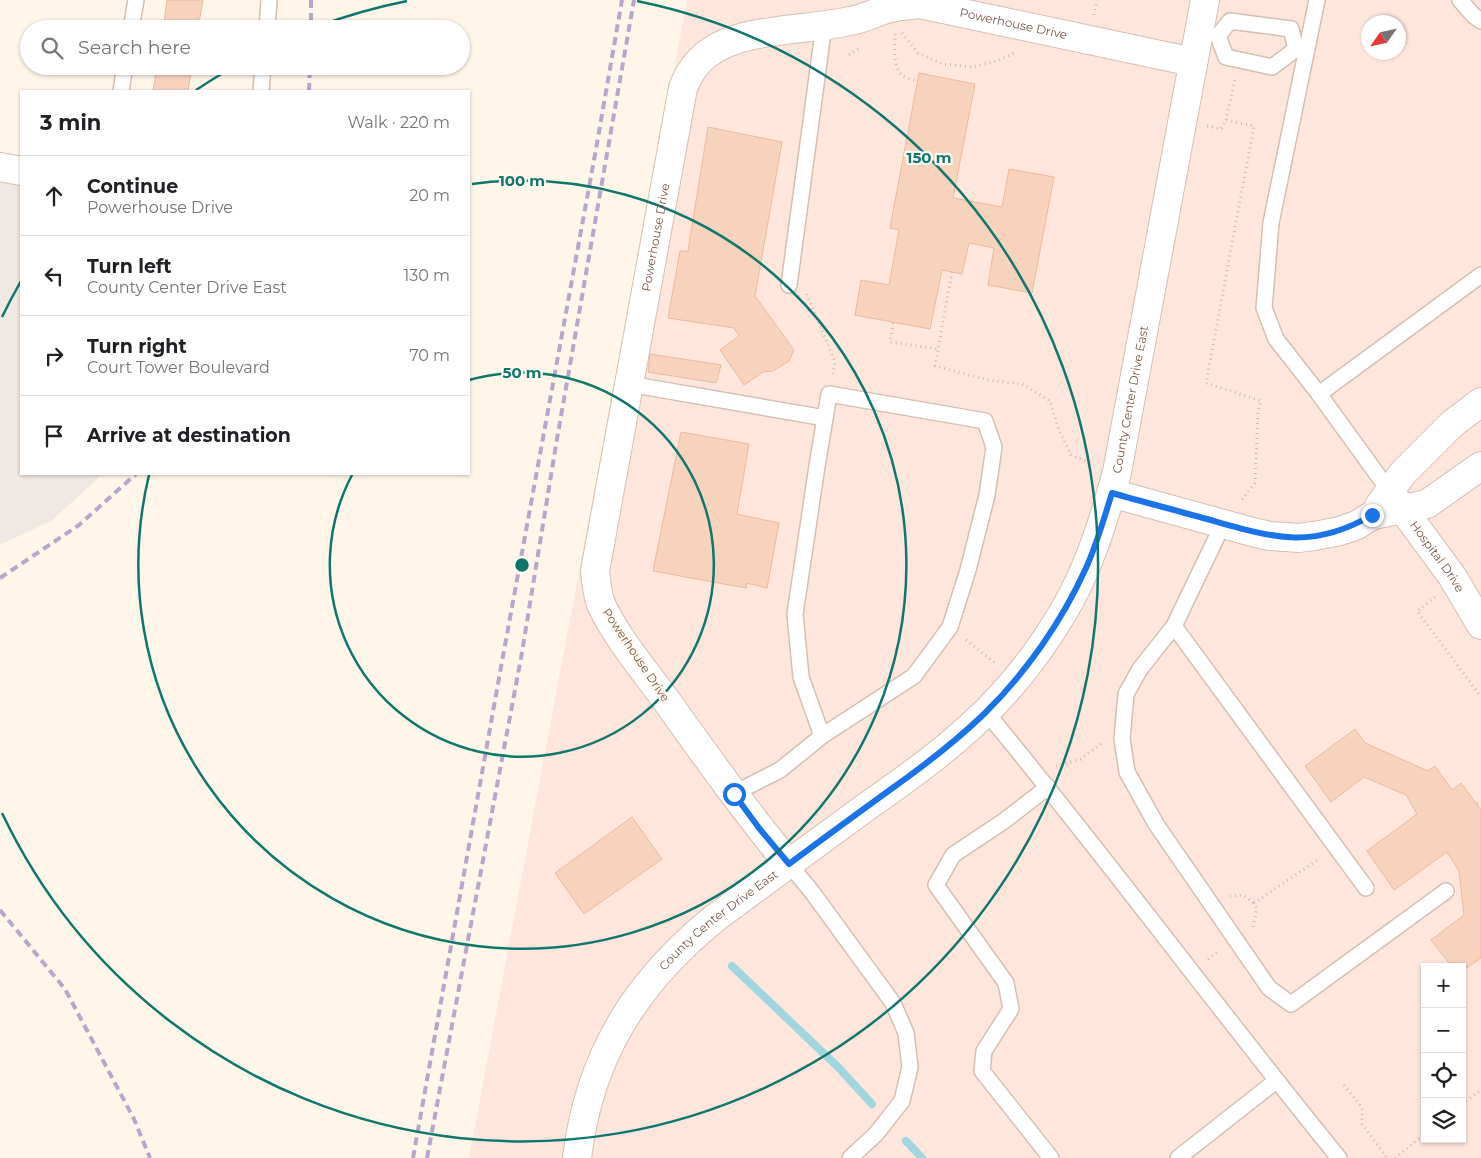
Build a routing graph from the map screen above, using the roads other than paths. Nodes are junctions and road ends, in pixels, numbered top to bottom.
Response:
1 (136, 0) edge
2 (269, 0) edge
3 (1205, 0) edge
4 (1317, 0) edge
5 (1460, 0) edge
6 (901, 3) edge
7 (133, 20) edge
8 (268, 20) edge
9 (1481, 21) edge
10 (824, 26) junction
11 (1209, 34) junction
12 (1302, 50) junction
13 (1193, 62) junction
14 (124, 75) edge
15 (262, 75) edge
16 (121, 90) edge
17 (261, 90) edge
18 (0, 167) edge
19 (20, 171) edge
20 (1481, 275) edge
21 (789, 280) road end
22 (629, 384) junction
23 (1319, 394) junction
24 (1481, 402) edge
25 (825, 418) junction
26 (1481, 466) edge
27 (1112, 493) junction
28 (1397, 500) junction
29 (1223, 524) junction
30 (1481, 625) edge
31 (1174, 626) junction
32 (986, 712) junction
33 (822, 736) junction
34 (1048, 787) junction
35 (734, 794) junction
36 (789, 864) junction
37 (1366, 888) dead end
38 (1446, 891) dead end
39 (1276, 1081) junction
40 (577, 1158) edge
41 (850, 1158) edge
42 (1051, 1158) edge
43 (1178, 1158) edge
44 (1339, 1158) edge

1 - 7 lane
2 - 8 lane
3 - 11 street, County Center Drive East
4 - 12 lane
5 - 9 lane
6 - 10 street, Powerhouse Drive
6 - 13 street, Powerhouse Drive
10 - 21 lane
10 - 22 street, Powerhouse Drive
11 - 12 lane
11 - 12 lane
11 - 13 street, County Center Drive East
12 - 23 lane
13 - 27 street, County Center Drive East
14 - 16 lane
15 - 17 lane
18 - 19 street
20 - 23 lane
22 - 25 lane
22 - 35 street, Powerhouse Drive
23 - 28 lane
24 - 28 street
25 - 33 lane
25 - 33 lane
26 - 28 street
27 - 29 street
27 - 32 street, County Center Drive East
28 - 29 street
28 - 30 street, Hospital Drive
29 - 31 lane
31 - 37 lane
31 - 38 lane
32 - 34 lane
32 - 36 street, County Center Drive East
33 - 35 lane
34 - 39 lane
34 - 42 lane
35 - 36 street, Powerhouse Drive
36 - 40 street, County Center Drive East
36 - 41 lane
39 - 43 lane
39 - 44 lane

